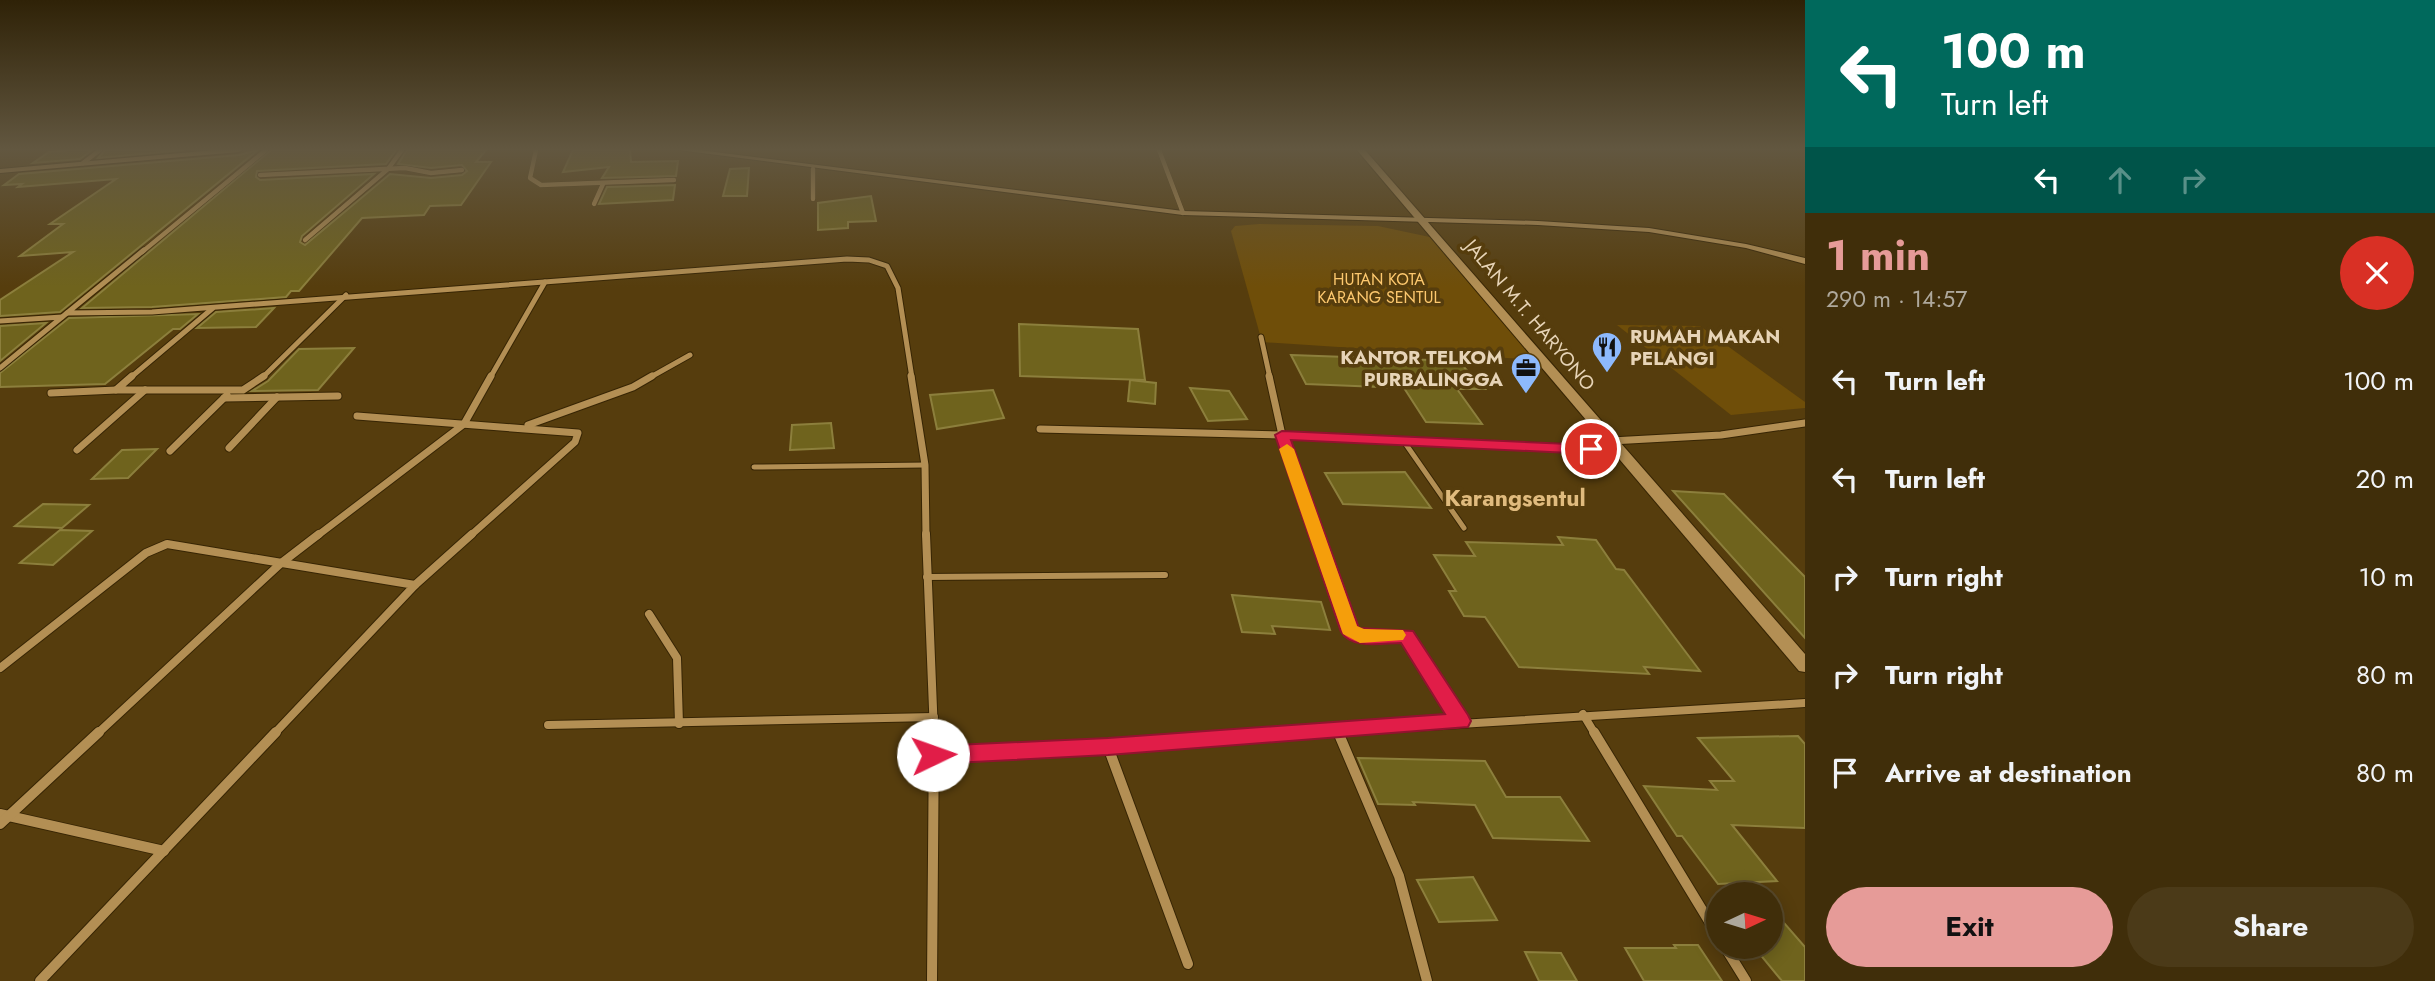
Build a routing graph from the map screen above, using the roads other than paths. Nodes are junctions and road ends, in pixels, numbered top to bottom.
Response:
1 (211, 196) edge
2 (357, 196) edge
3 (598, 196) edge
4 (813, 196) edge
5 (1033, 196) edge
6 (1176, 196) edge
7 (1401, 196) edge
8 (813, 199) dead end
9 (594, 204) dead end
10 (1183, 214) junction
11 (1423, 222) junction
12 (305, 240) dead end
13 (1805, 261) edge
14 (545, 282) junction
15 (346, 295) junction
16 (214, 307) junction
17 (65, 315) junction
18 (0, 321) edge
19 (1261, 337) dead end
20 (690, 355) dead end
21 (0, 368) edge
22 (116, 390) junction
23 (146, 390) junction
24 (233, 390) junction
25 (51, 393) dead end
26 (338, 396) dead end
27 (276, 397) junction
28 (224, 398) junction
29 (357, 416) dead end
30 (1805, 423) edge
31 (464, 424) junction
32 (521, 427) junction
33 (1040, 429) dead end
34 (1282, 435) junction
35 (1405, 443) junction
36 (1614, 446) junction
37 (229, 448) dead end
38 (77, 450) dead end
39 (170, 451) dead end
40 (925, 465) junction
41 (754, 467) dead end
42 (1464, 528) dead end
43 (280, 564) junction
44 (1165, 575) dead end
45 (926, 577) junction
46 (415, 585) junction
47 (649, 614) dead end
48 (1805, 666) edge
49 (0, 668) edge
50 (1805, 703) edge
51 (1583, 714) junction
52 (934, 717) junction
53 (1461, 721) junction
54 (680, 724) junction
55 (548, 725) dead end
56 (1338, 731) junction
57 (1108, 747) junction
58 (933, 755) junction
59 (3, 818) edge
60 (164, 851) junction
61 (1706, 916) edge
62 (1732, 959) edge
63 (1188, 964) dead end
64 (40, 981) edge
65 (932, 981) edge
66 (1427, 981) edge
67 (1746, 981) edge

1 - 17 street
2 - 12 street
3 - 9 street
4 - 8 street
5 - 10 street
6 - 10 street
7 - 11 main road, JALAN M.T. HARYONO
10 - 11 street
11 - 13 street
11 - 36 main road, JALAN M.T. HARYONO
14 - 15 street
14 - 31 street
14 - 40 street
15 - 16 street
15 - 24 street
16 - 17 street
16 - 22 street
17 - 18 street
17 - 21 street
19 - 34 street
20 - 32 street
22 - 23 street
22 - 25 street
23 - 24 street
23 - 38 street
24 - 28 street
26 - 27 street
27 - 28 street
27 - 37 street
28 - 39 street
29 - 31 street
30 - 36 street
31 - 32 street
31 - 43 street
32 - 46 street
33 - 34 street
34 - 35 street
34 - 53 street
35 - 36 street
35 - 42 lane
36 - 48 main road, JALAN M.T. HARYONO
40 - 41 lane
40 - 45 street
43 - 46 street
43 - 49 street
43 - 59 street
44 - 45 lane
45 - 52 street
46 - 60 street
47 - 54 street
50 - 51 street
51 - 53 street
51 - 61 street
52 - 54 street
52 - 58 street
53 - 56 street
54 - 55 street
56 - 57 street
56 - 66 street
57 - 58 street
57 - 63 street
58 - 65 street
59 - 60 street
60 - 64 street
62 - 67 street

